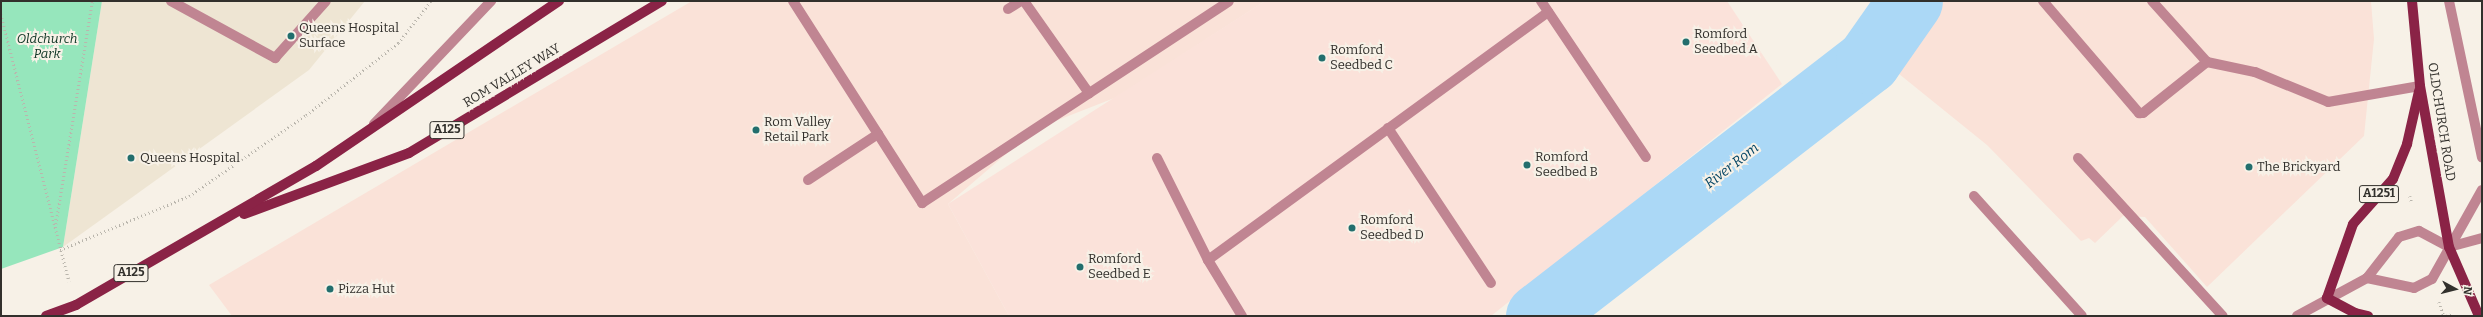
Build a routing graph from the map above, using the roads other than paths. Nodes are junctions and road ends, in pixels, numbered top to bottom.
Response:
1 (171, 1) edge
2 (326, 1) edge
3 (491, 1) edge
4 (559, 1) edge
5 (662, 1) edge
6 (793, 1) edge
7 (1023, 1) edge
8 (1229, 1) edge
9 (1541, 1) edge
10 (2043, 1) edge
11 (2152, 1) edge
12 (2412, 1) edge
13 (2449, 1) edge
14 (1008, 9) dead end
15 (1548, 12) junction
16 (2207, 62) junction
17 (2420, 86) junction
18 (1089, 93) junction
19 (1388, 128) junction
20 (366, 132) junction
21 (878, 134) junction
22 (1646, 157) dead end
23 (1157, 158) dead end
24 (2078, 158) dead end
25 (2482, 158) edge
26 (808, 180) dead end
27 (2482, 190) edge
28 (1974, 196) dead end
29 (214, 226) junction
30 (2482, 238) edge
31 (2449, 247) junction
32 (1208, 260) junction
33 (2367, 278) junction
34 (1491, 283) dead end
35 (2327, 298) junction
36 (46, 316) edge
37 (1242, 316) edge
38 (2082, 316) edge
39 (2223, 316) edge
40 (2297, 316) edge
41 (2368, 316) edge
42 (2479, 316) edge

1 - 2 street
3 - 20 street
4 - 20 main road, ROM VALLEY WAY / A125
5 - 29 main road, ROM VALLEY WAY / A125
6 - 21 street
7 - 14 street
7 - 18 street
8 - 18 street
9 - 15 street
10 - 16 street
11 - 16 street
12 - 17 main road, OLDCHURCH ROAD / A1251
13 - 25 street
15 - 19 street
15 - 22 street
16 - 17 street
17 - 31 main road, OLDCHURCH ROAD / A1251
17 - 35 main road, A1251
18 - 21 street
19 - 32 street
19 - 34 street
20 - 29 main road, ROM VALLEY WAY / A125
21 - 26 street
23 - 32 street
24 - 39 street
27 - 31 street
28 - 38 street
29 - 36 main road, ROM VALLEY WAY / A125
30 - 31 street
31 - 33 street
31 - 33 street
31 - 42 main road, A1251
32 - 37 street
33 - 35 street
35 - 40 street
35 - 41 main road

